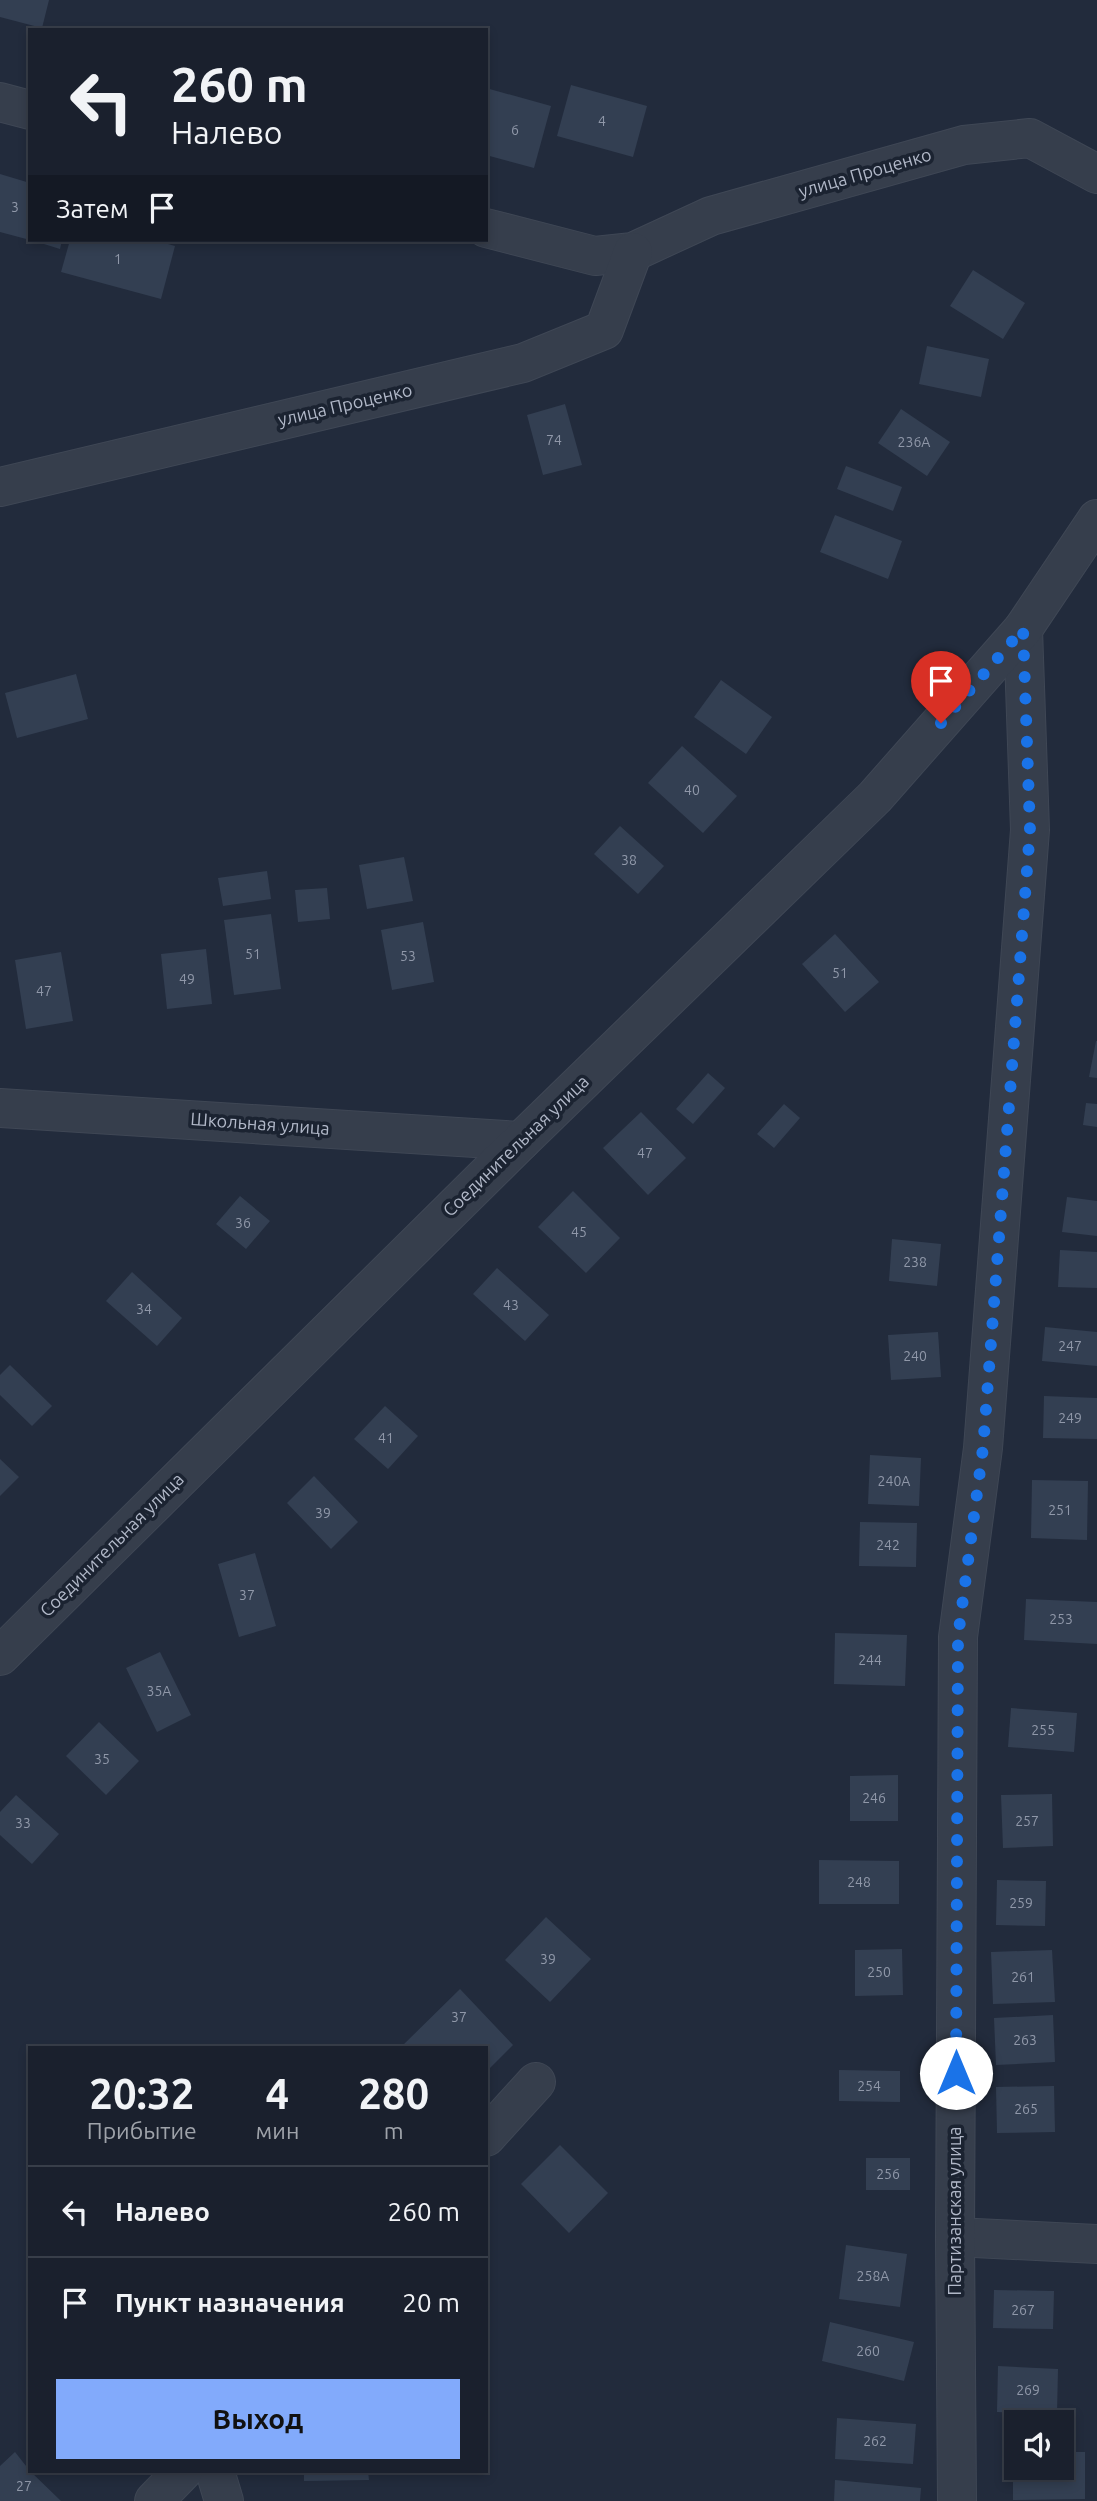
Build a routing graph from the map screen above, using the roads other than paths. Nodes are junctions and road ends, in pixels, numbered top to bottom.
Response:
1 (0, 102) edge
2 (28, 109) edge
3 (1097, 174) edge
4 (488, 229) edge
5 (633, 252) junction
6 (0, 487) edge
7 (1097, 519) edge
8 (1023, 629) junction
9 (0, 1108) edge
10 (521, 1141) junction
11 (0, 1656) edge
12 (536, 2082) dead end
13 (488, 2135) edge
14 (955, 2237) junction
15 (1097, 2244) edge
16 (181, 2473) edge
17 (216, 2473) edge
18 (154, 2501) edge
19 (224, 2501) edge
20 (957, 2501) edge

1 - 2 street
3 - 5 street, улица Проценко
4 - 5 street, улица Проценко
5 - 6 street, улица Проценко
7 - 8 street
8 - 10 street, Соединительная улица
8 - 14 street, Партизанская улица
9 - 10 street, Школьная улица
10 - 11 street, Соединительная улица
12 - 13 street
14 - 15 street
14 - 20 street, Партизанская улица
16 - 18 street
17 - 19 street

